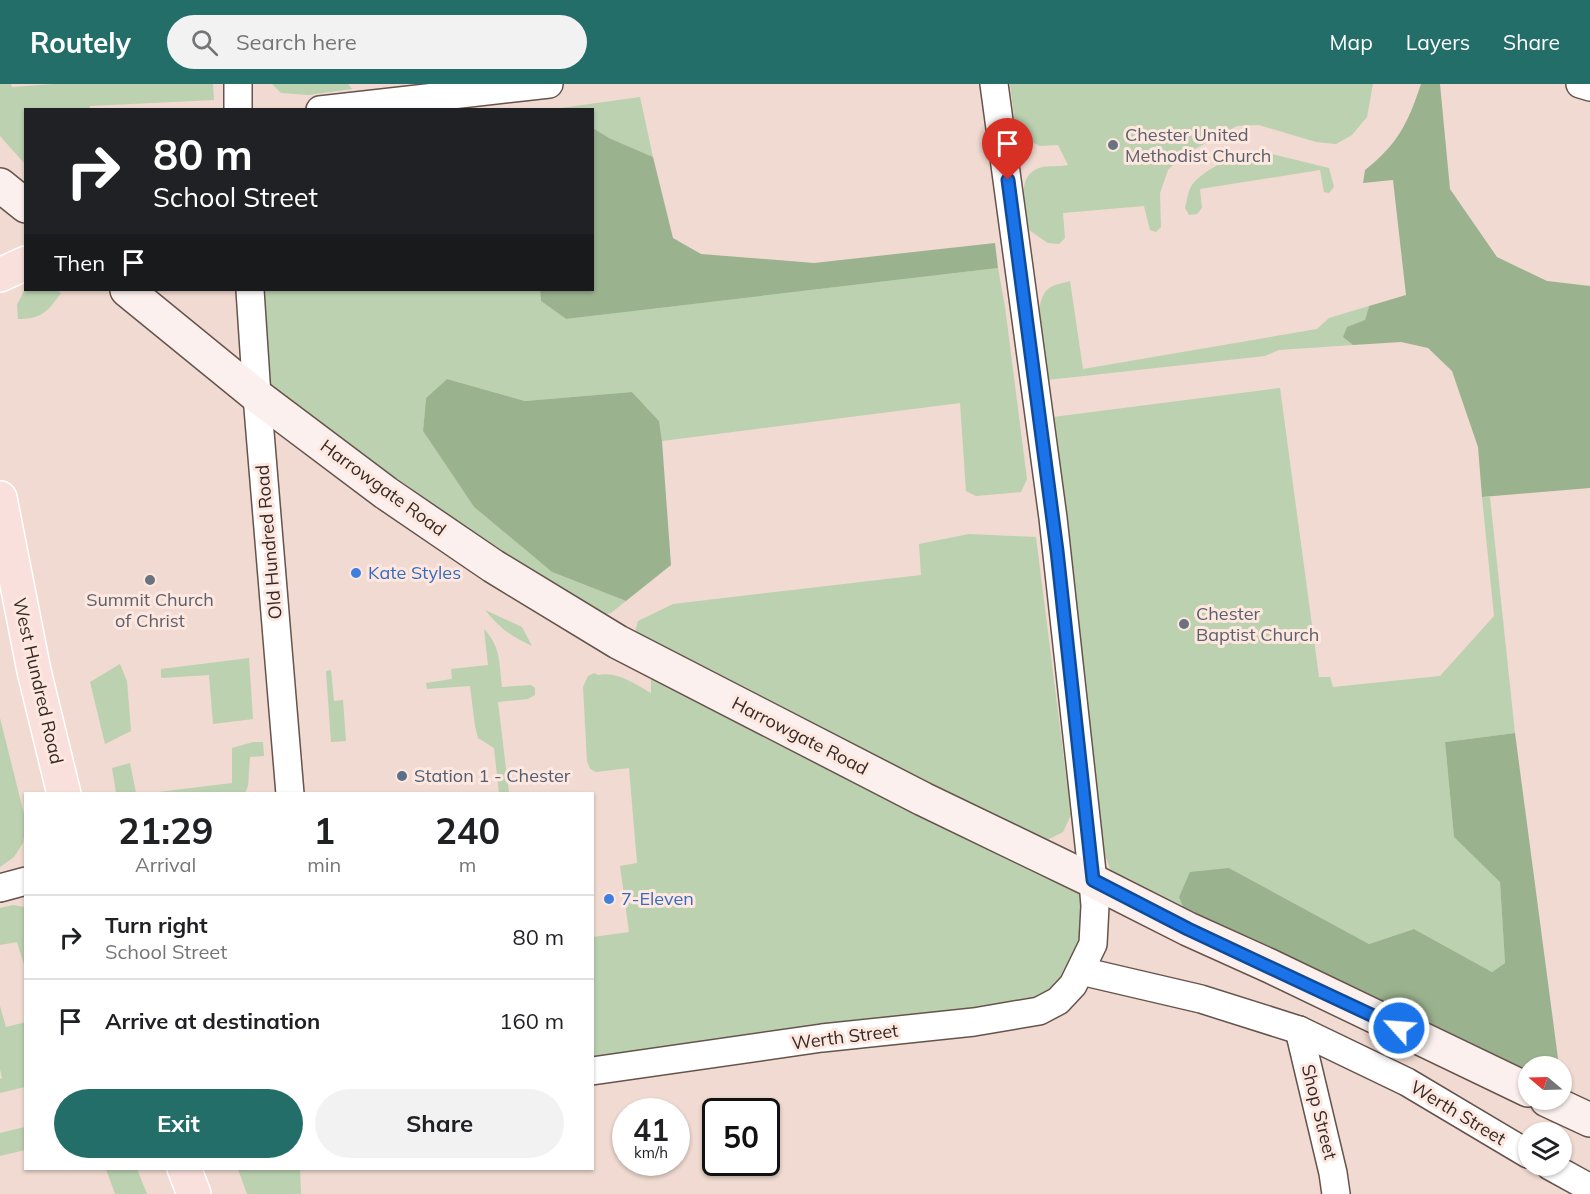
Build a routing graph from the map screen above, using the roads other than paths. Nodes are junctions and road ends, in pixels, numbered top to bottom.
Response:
1 (238, 84) edge
2 (549, 84) edge
3 (994, 84) edge
4 (1580, 84) edge
5 (1590, 87) edge
6 (238, 108) edge
7 (338, 108) edge
8 (0, 184) edge
9 (24, 204) edge
10 (24, 263) edge
11 (0, 275) edge
12 (128, 291) edge
13 (250, 291) edge
14 (257, 396) junction
15 (0, 498) edge
16 (64, 792) edge
17 (290, 792) edge
18 (1093, 880) junction
19 (24, 882) edge
20 (0, 888) edge
21 (1081, 971) junction
22 (1299, 1030) junction
23 (594, 1071) edge
24 (1518, 1085) edge
25 (1568, 1110) edge
26 (1590, 1120) edge
27 (1518, 1148) edge
28 (185, 1170) edge
29 (1568, 1176) edge
30 (1590, 1188) edge
31 (194, 1194) edge
32 (1336, 1194) edge

1 - 6 street
2 - 7 street
3 - 18 street, Werth Street
4 - 5 street
8 - 9 main road
10 - 11 main road
12 - 14 main road, Harrowgate Road
13 - 14 street, Old Hundred Road
14 - 17 street, Old Hundred Road
14 - 18 main road, Harrowgate Road
15 - 16 main road, West Hundred Road
18 - 21 street, Werth Street
18 - 24 main road, Harrowgate Road
19 - 20 street
21 - 22 street, Werth Street
21 - 23 street, Werth Street
22 - 27 street, Werth Street
22 - 32 street, Shop Street
25 - 26 main road
28 - 31 main road
29 - 30 street

